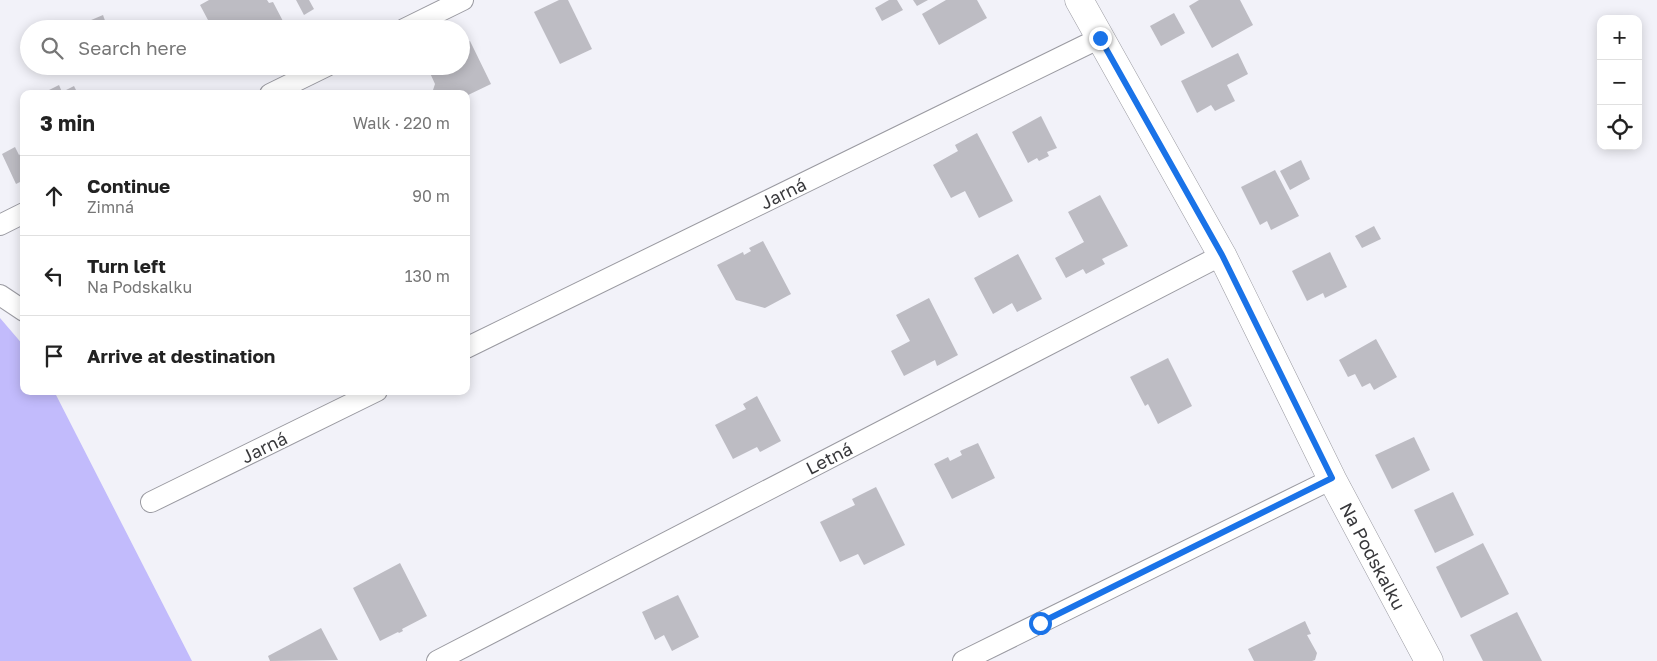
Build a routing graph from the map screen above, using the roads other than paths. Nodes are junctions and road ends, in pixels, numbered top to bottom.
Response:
1 (463, 0) edge
2 (1079, 0) edge
3 (422, 20) edge
4 (1100, 38) junction
5 (309, 75) edge
6 (278, 90) edge
7 (20, 215) edge
8 (0, 225) edge
9 (1222, 255) junction
10 (0, 295) edge
11 (20, 308) edge
12 (470, 346) edge
13 (369, 395) edge
14 (1332, 478) junction
15 (151, 502) dead end
16 (437, 661) edge
17 (963, 661) edge
18 (1429, 661) edge

1 - 3 street
2 - 4 street, Na Podskalku
4 - 9 street, Na Podskalku
4 - 12 street, Jarná
5 - 6 street
7 - 8 street
9 - 14 street, Na Podskalku
9 - 16 street, Letná
10 - 11 street
13 - 15 street, Jarná
14 - 17 street
14 - 18 street, Na Podskalku

